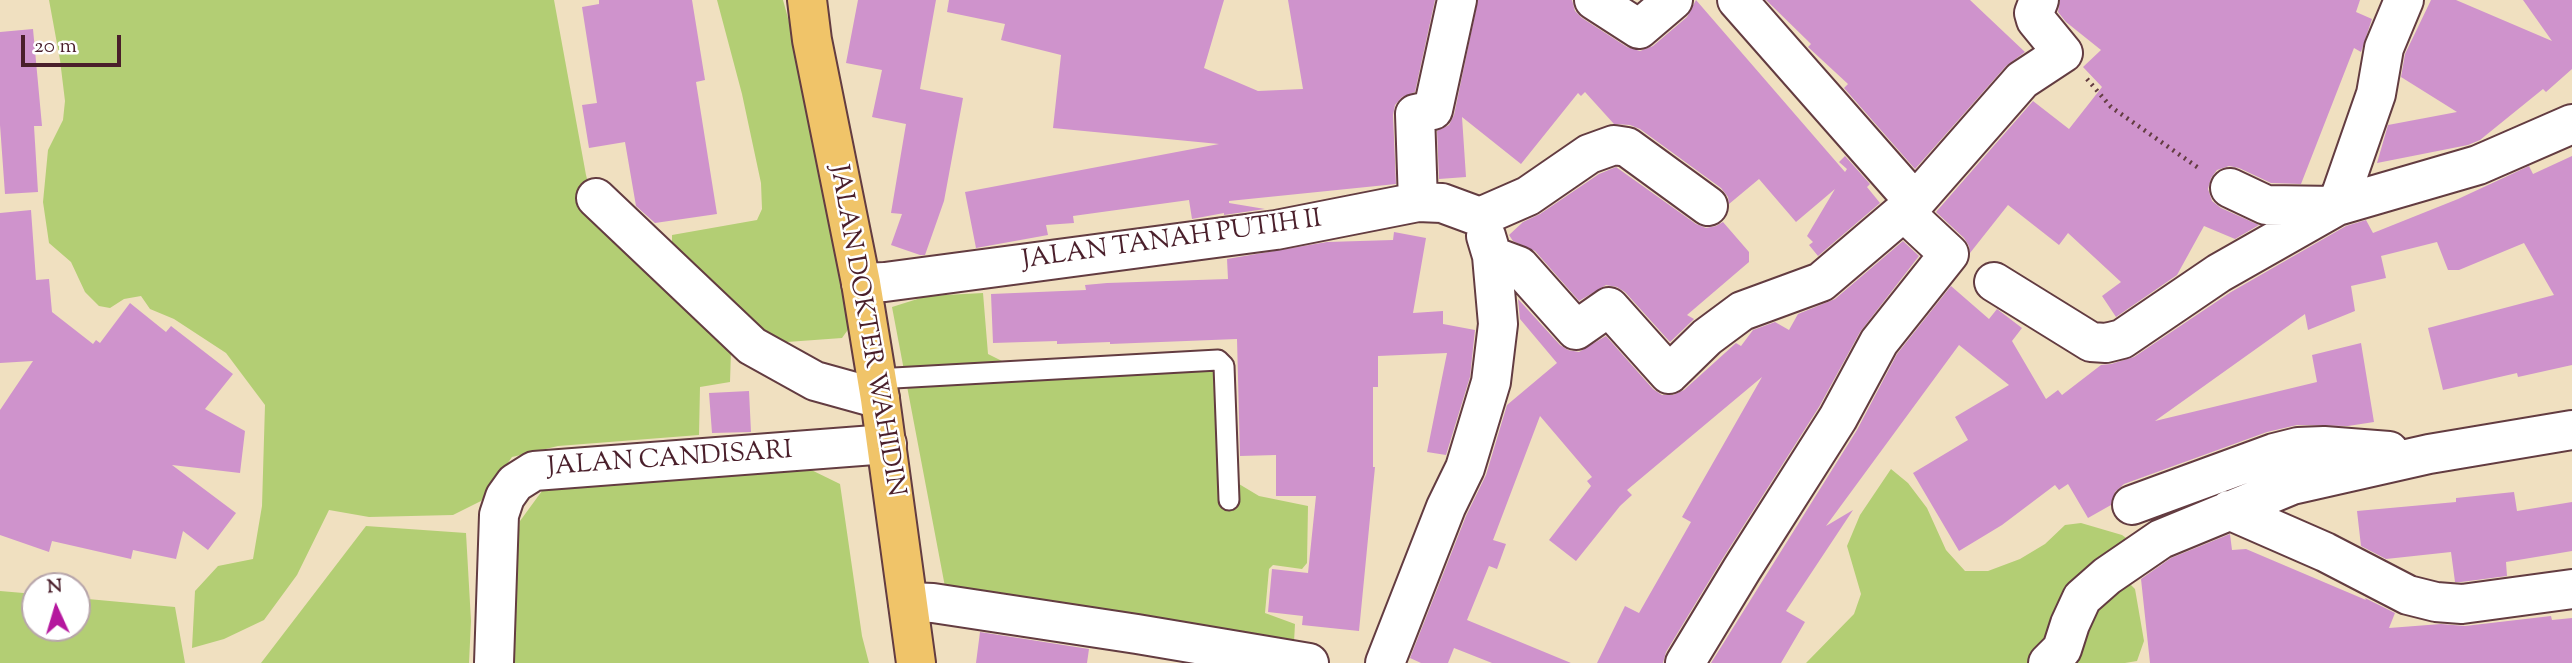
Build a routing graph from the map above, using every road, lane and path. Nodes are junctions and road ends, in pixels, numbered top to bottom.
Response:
1 (807, 0) edge
2 (1457, 0) edge
3 (1594, 0) edge
4 (1673, 0) edge
5 (1738, 0) edge
6 (2039, 0) edge
7 (2404, 0) edge
8 (2063, 52) junction
9 (2572, 124) edge
10 (2230, 188) joint
11 (596, 198) dead end
12 (1418, 202) junction
13 (1708, 206) dead end
14 (2337, 206) junction
15 (1909, 207) junction
16 (1480, 217) junction
17 (1492, 256) junction
18 (1994, 282) dead end
19 (861, 283) junction
20 (878, 389) junction
21 (2572, 430) edge
22 (887, 444) junction
23 (2429, 454) junction
24 (1229, 500) dead end
25 (2132, 505) dead end
26 (2229, 510) junction
27 (2572, 589) edge
28 (908, 603) junction
29 (1135, 648) edge
30 (2055, 656) edge
31 (494, 663) edge
32 (916, 663) edge
33 (1309, 663) edge
34 (1385, 663) edge
35 (1685, 663) edge

1 - 19 highway, JALAN DOKTER WAHIDIN
2 - 12 street
3 - 4 street
5 - 15 street
6 - 8 street
7 - 14 street
8 - 10 path
8 - 15 street
9 - 14 street
10 - 14 street
11 - 20 street
12 - 16 street, JALAN TANAH PUTIH II
12 - 19 street, JALAN TANAH PUTIH II
13 - 16 street
14 - 18 street
15 - 17 street
15 - 35 street
16 - 17 street
17 - 34 street
19 - 20 highway, JALAN DOKTER WAHIDIN
20 - 22 highway, JALAN DOKTER WAHIDIN
20 - 24 lane
21 - 23 street
22 - 28 highway, JALAN DOKTER WAHIDIN
22 - 31 street, JALAN CANDISARI
23 - 25 street
23 - 26 street
26 - 27 street
26 - 30 street
28 - 29 street
28 - 32 highway, JALAN DOKTER WAHIDIN
29 - 33 street

